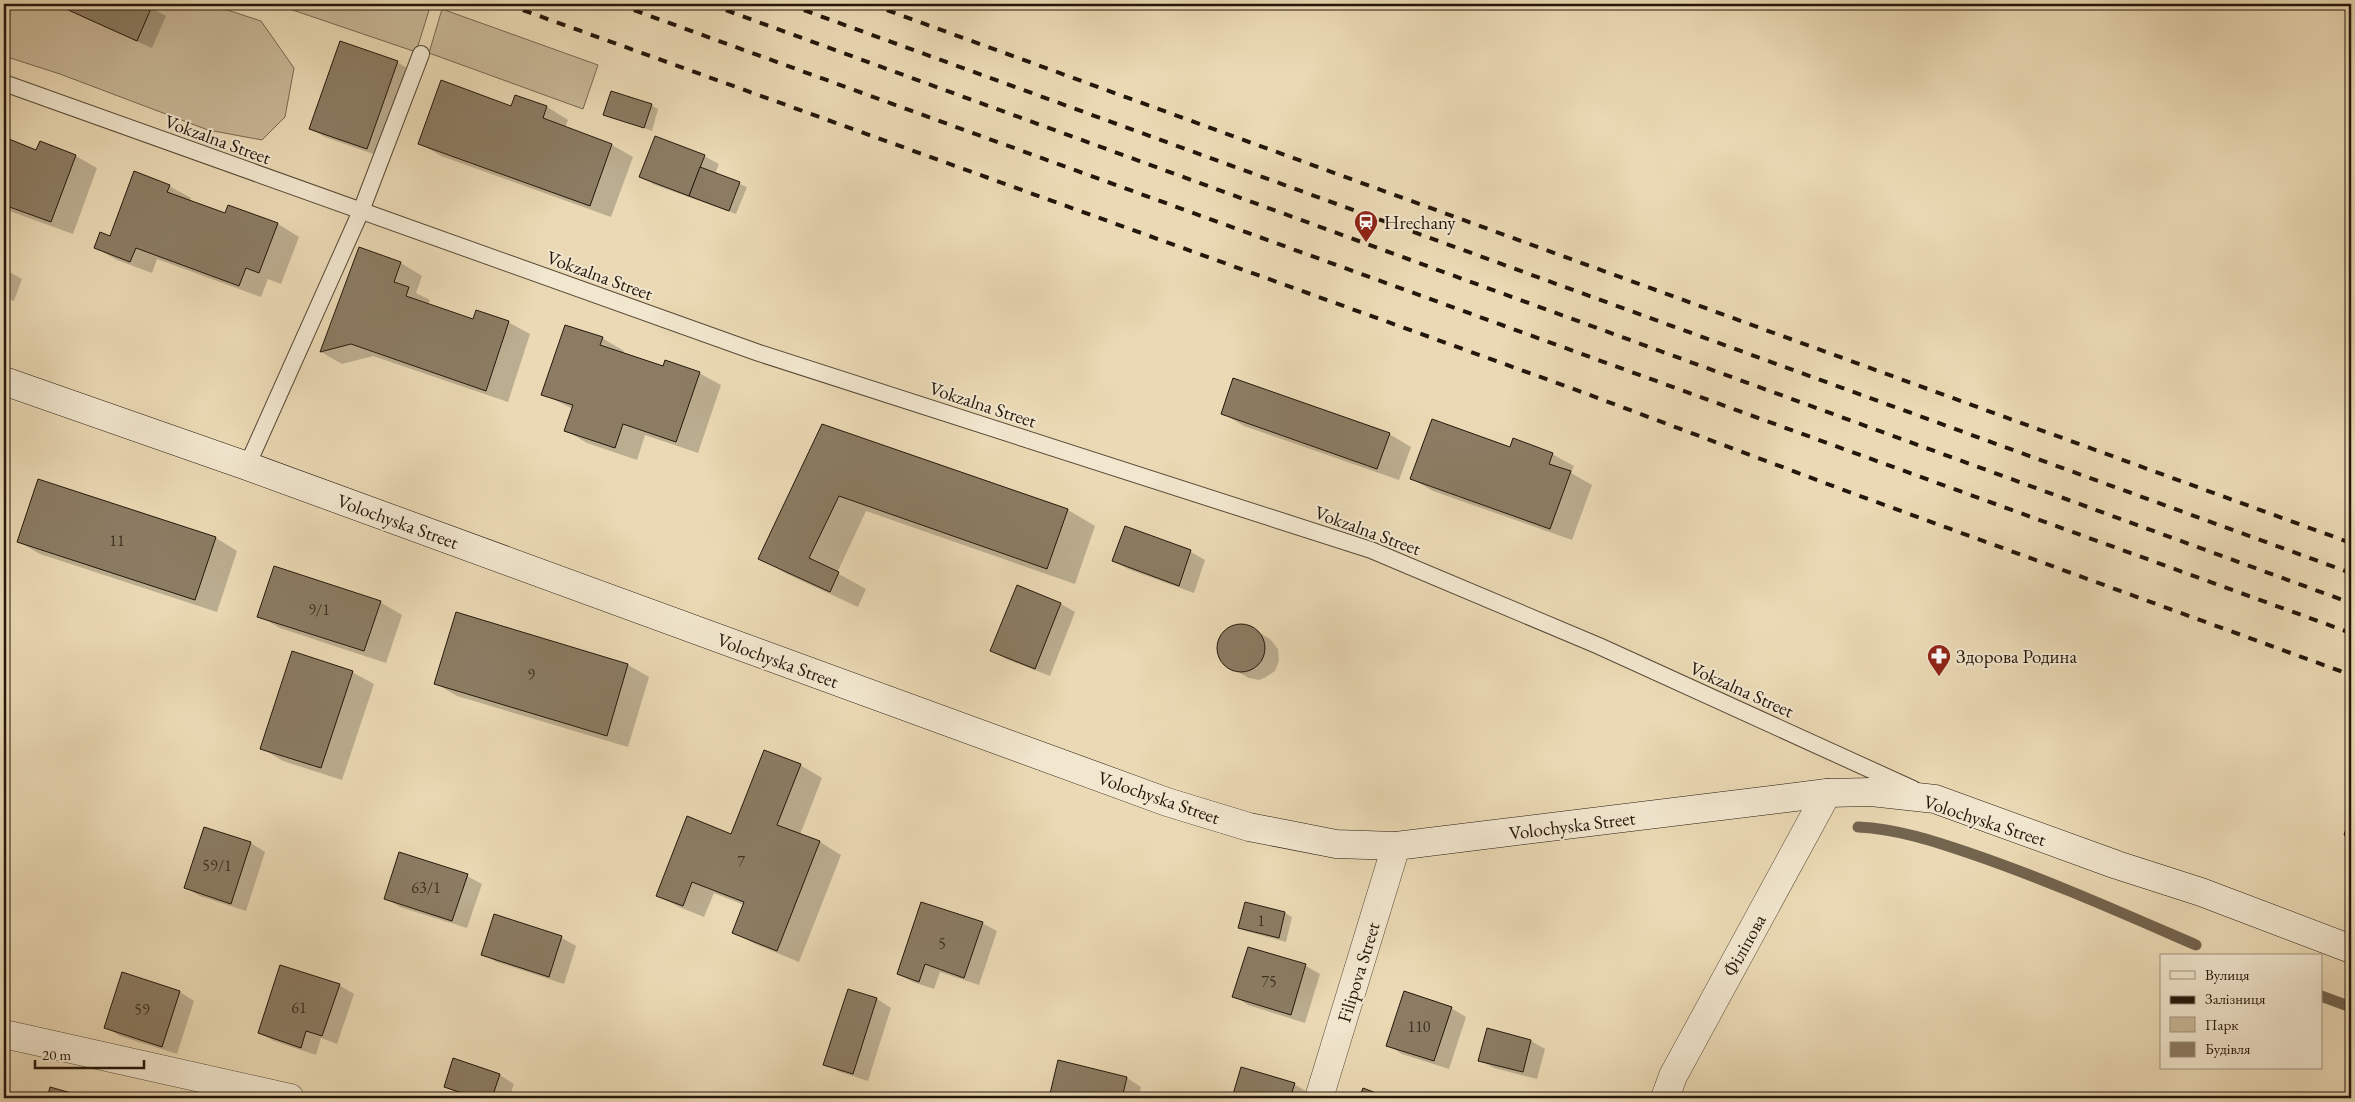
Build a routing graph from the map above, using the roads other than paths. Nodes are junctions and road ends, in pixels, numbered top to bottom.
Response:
1 (421, 54) dead end
2 (4, 83) edge
3 (360, 210) junction
4 (4, 381) edge
5 (247, 466) junction
6 (1827, 793) junction
7 (1935, 799) junction
8 (1396, 846) junction
9 (2351, 949) edge
10 (4, 1034) edge
11 (290, 1098) edge
12 (1319, 1098) edge
13 (1665, 1098) edge

1 - 3 lane
2 - 3 lane, Vokzalna Street
3 - 5 lane
3 - 7 lane, Vokzalna Street
4 - 5 main road, Volochyska Street
5 - 8 main road, Volochyska Street
6 - 7 main road, Volochyska Street
6 - 8 main road, Volochyska Street
6 - 13 main road, Філіпова
7 - 9 main road, Volochyska Street
8 - 12 main road, Filipova Street
10 - 11 main road

